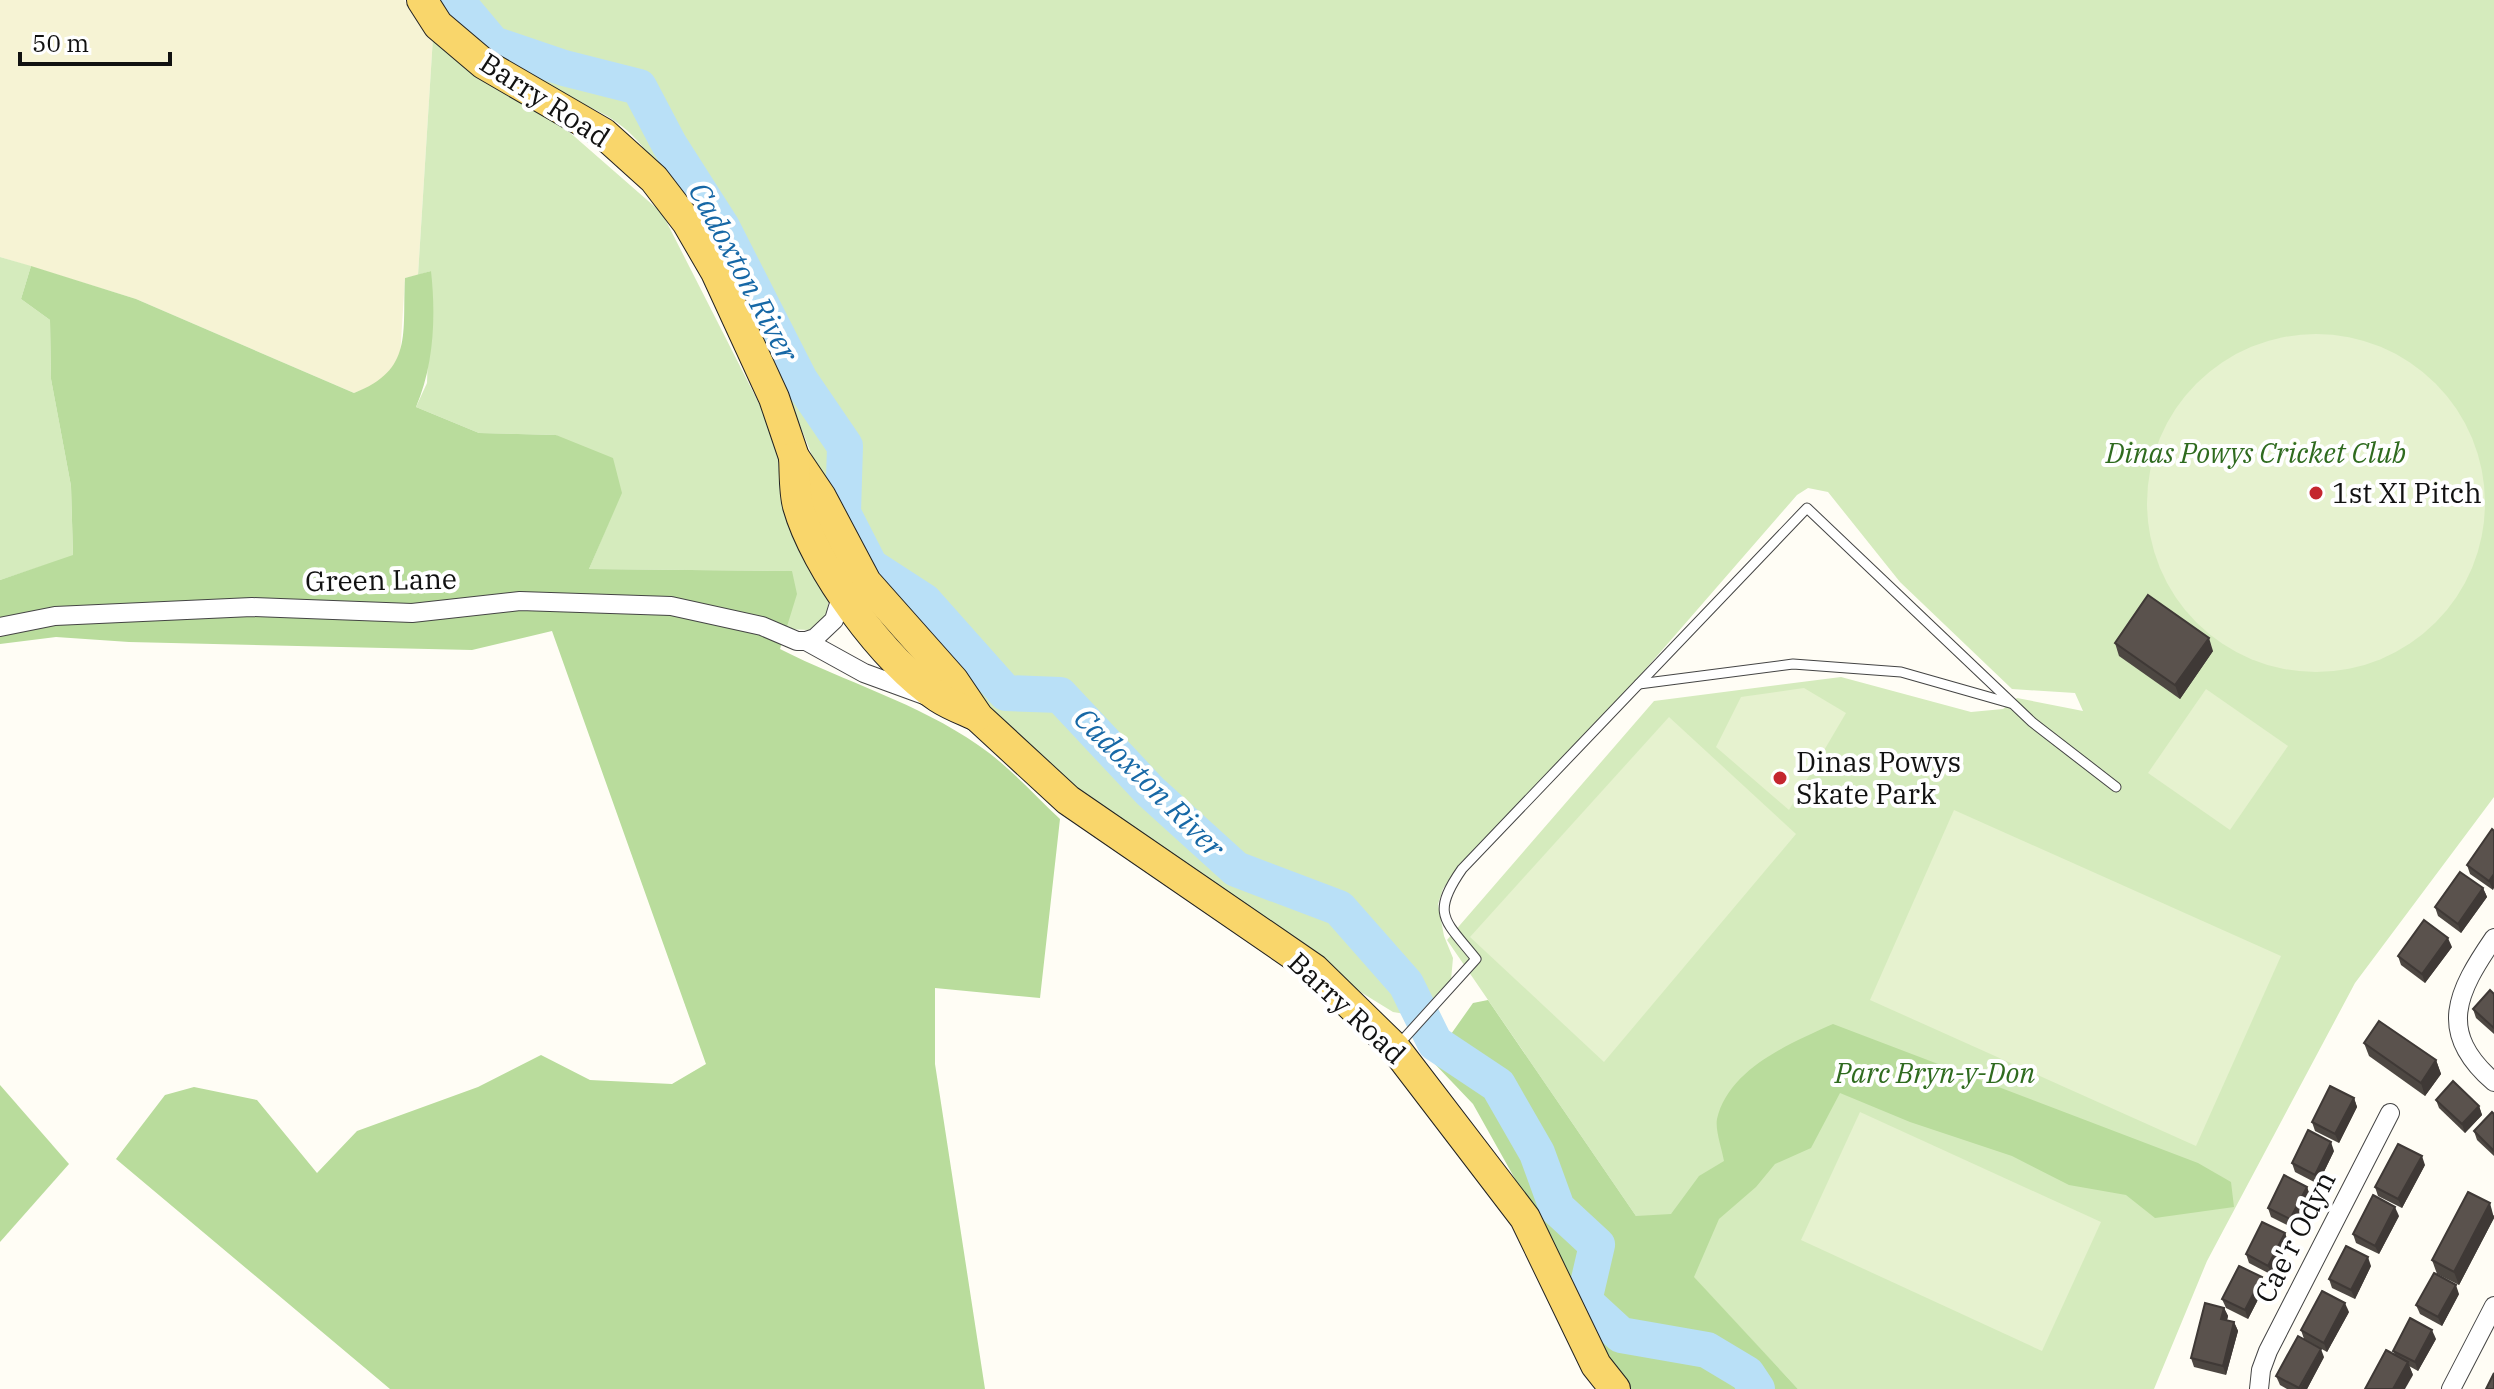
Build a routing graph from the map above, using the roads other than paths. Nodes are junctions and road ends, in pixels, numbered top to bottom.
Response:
1 (422, 0) edge
2 (794, 457) junction
3 (842, 594) junction
4 (896, 619) junction
5 (0, 627) edge
6 (806, 641) junction
7 (888, 650) junction
8 (864, 673) junction
9 (1639, 684) junction
10 (937, 696) junction
11 (2012, 704) junction
12 (978, 717) junction
13 (2116, 787) dead end
14 (2494, 938) edge
15 (1395, 1048) junction
16 (2494, 1082) edge
17 (2390, 1113) dead end
18 (2494, 1308) edge
19 (1615, 1389) edge
20 (2259, 1389) edge
21 (2451, 1389) edge

1 - 2 main road, Barry Road
2 - 3 main road, Barry Road
2 - 4 main road, Barry Road
3 - 6 street
3 - 7 main road, Barry Road
4 - 7 street
4 - 12 main road, Barry Road
5 - 6 street, Green Lane
6 - 8 street, Green Lane
7 - 8 street
7 - 10 main road, Barry Road
8 - 10 street, Green Lane
9 - 11 lane
9 - 11 lane
9 - 15 lane
10 - 12 main road, Barry Road
11 - 13 lane
12 - 15 main road, Barry Road
14 - 16 street
15 - 19 main road, Barry Road
17 - 20 street, Cae'r Odyn
18 - 21 street

